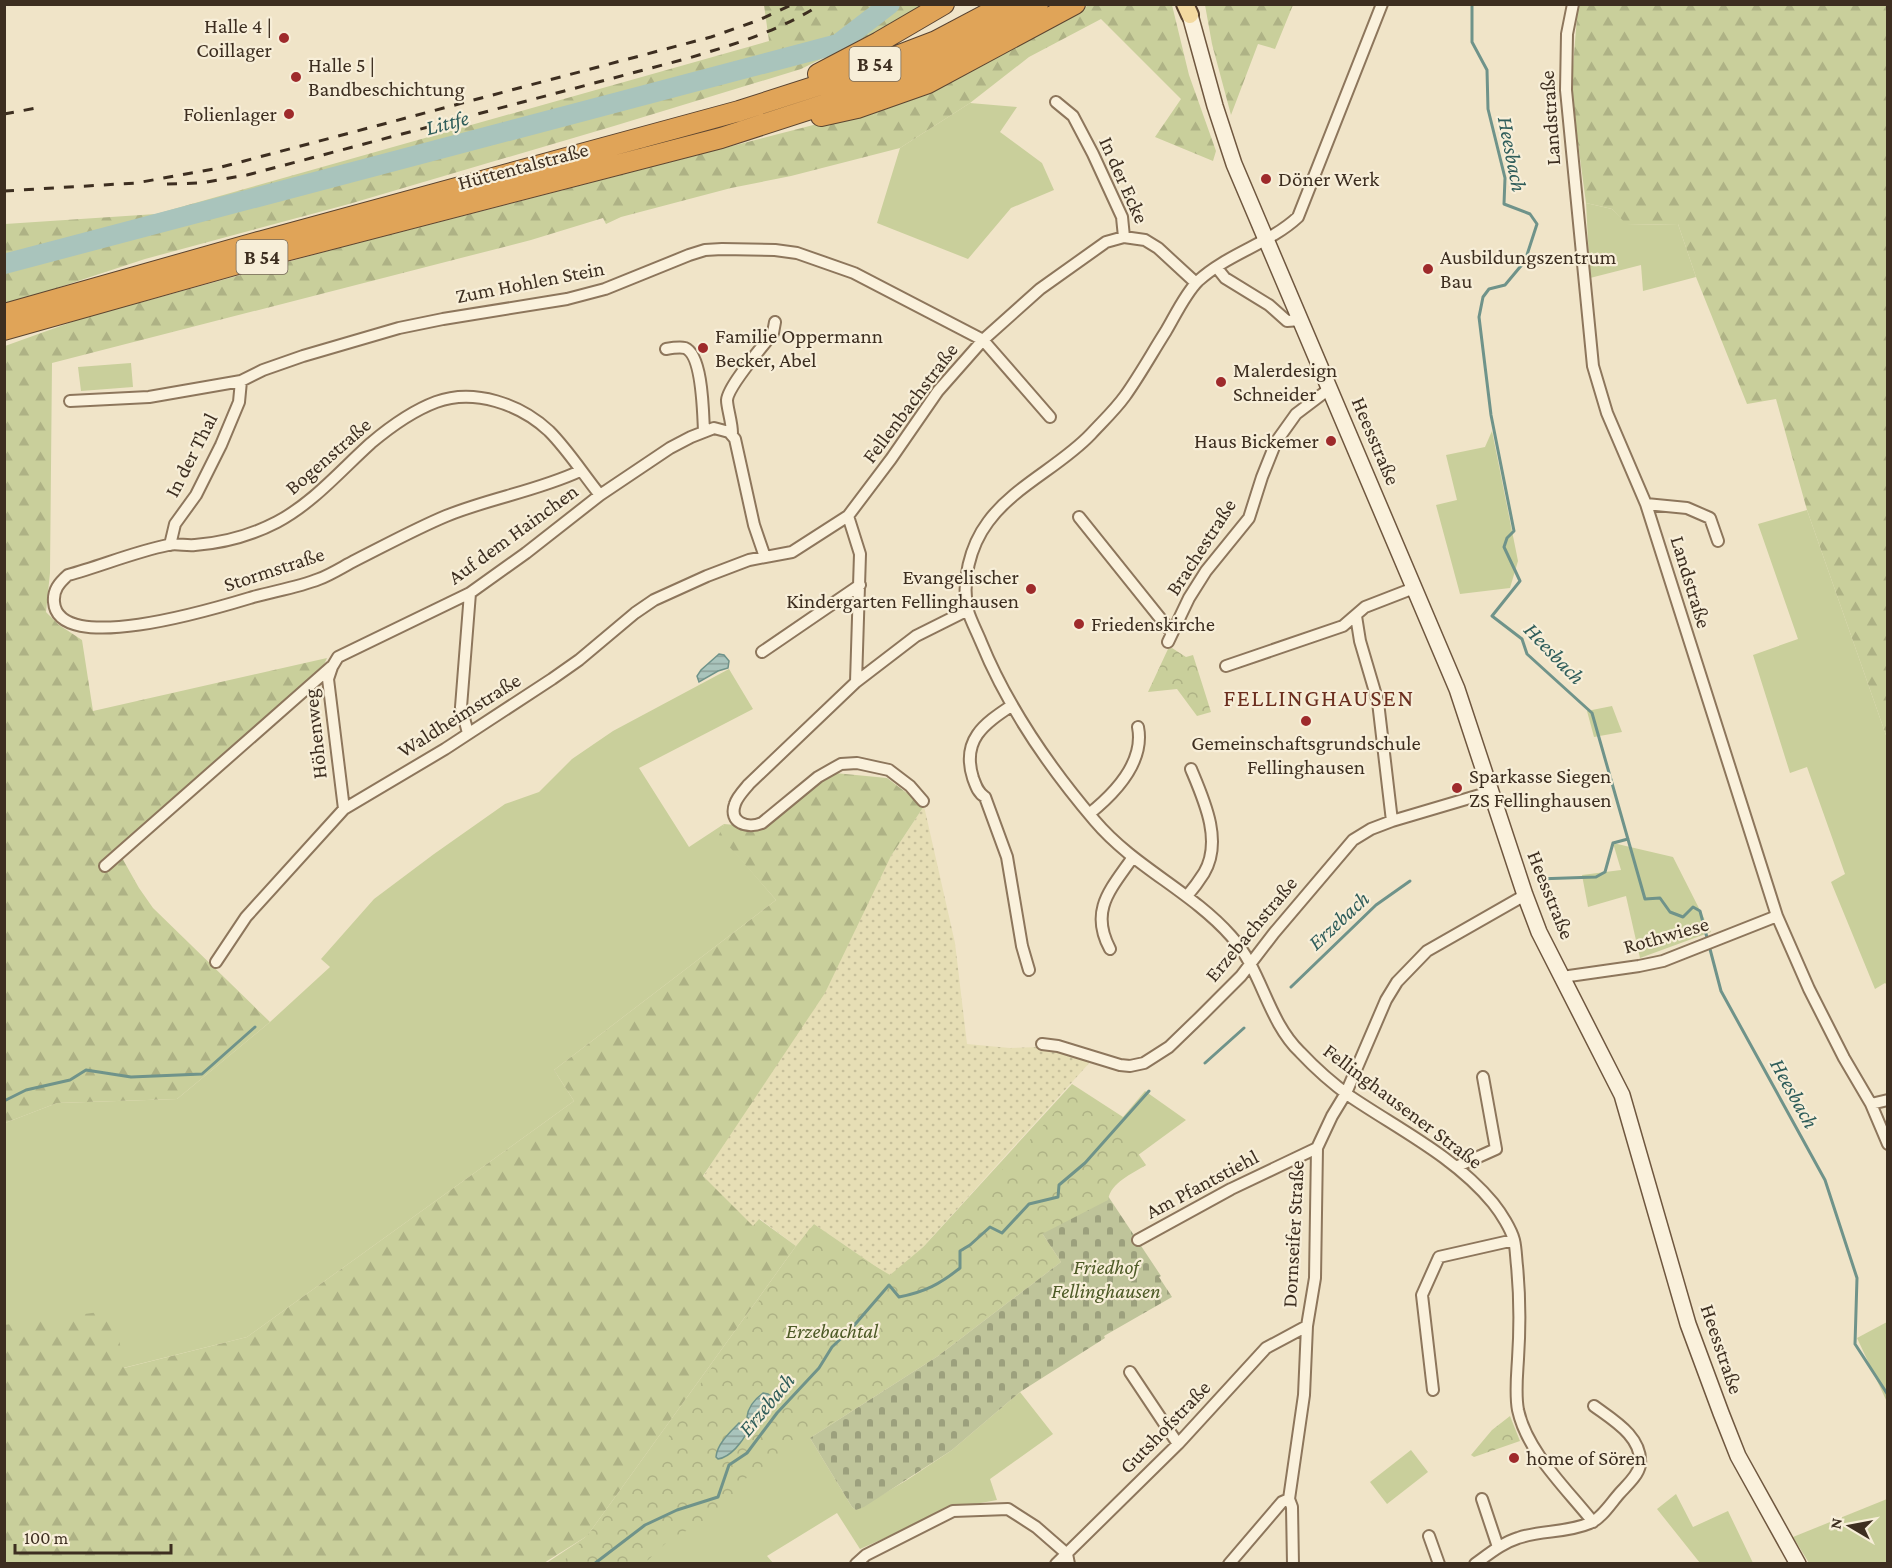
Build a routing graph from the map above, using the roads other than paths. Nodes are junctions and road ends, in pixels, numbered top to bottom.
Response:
1 (944, 4) edge
2 (1006, 4) edge
3 (1038, 4) edge
4 (1075, 4) edge
5 (1382, 4) edge
6 (1573, 4) edge
7 (1190, 12) edge
8 (1056, 102) dead end
9 (739, 111) junction
10 (721, 138) junction
11 (1124, 237) junction
12 (1266, 239) junction
13 (1217, 268) junction
14 (1196, 283) junction
15 (4, 314) edge
16 (1301, 320) junction
17 (775, 322) dead end
18 (4, 330) edge
19 (983, 340) junction
20 (666, 349) dead end
21 (241, 381) junction
22 (1329, 389) junction
23 (70, 401) dead end
24 (1050, 417) dead end
25 (704, 431) junction
26 (732, 433) junction
27 (580, 471) junction
28 (600, 495) junction
29 (1646, 504) junction
30 (848, 516) junction
31 (1079, 517) dead end
32 (1718, 541) dead end
33 (170, 544) junction
34 (765, 557) junction
35 (860, 585) junction
36 (1414, 588) junction
37 (54, 593) joint
38 (470, 593) junction
39 (968, 610) junction
40 (1356, 616) junction
41 (762, 652) dead end
42 (338, 657) joint
43 (1226, 666) dead end
44 (332, 667) junction
45 (856, 682) junction
46 (1011, 706) junction
47 (1138, 727) dead end
48 (468, 733) junction
49 (1191, 769) dead end
50 (1490, 792) junction
51 (923, 801) dead end
52 (344, 809) junction
53 (1089, 814) junction
54 (1392, 821) junction
55 (1132, 857) junction
56 (105, 866) dead end
57 (1525, 895) junction
58 (1187, 896) junction
59 (1777, 916) junction
60 (1110, 949) dead end
61 (216, 962) dead end
62 (1251, 962) junction
63 (1029, 970) dead end
64 (1562, 976) junction
65 (1042, 1044) dead end
66 (1484, 1077) dead end
67 (1346, 1093) junction
68 (1887, 1100) edge
69 (1871, 1104) junction
70 (1887, 1144) edge
71 (1317, 1148) junction
72 (1458, 1167) junction
73 (1138, 1240) dead end
74 (1514, 1240) junction
75 (1307, 1326) junction
76 (1130, 1372) dead end
77 (1433, 1390) dead end
78 (1594, 1406) dead end
79 (1178, 1444) junction
80 (1289, 1499) junction
81 (1482, 1499) dead end
82 (1593, 1522) junction
83 (1429, 1536) dead end
84 (1498, 1547) junction
85 (1068, 1558) edge
86 (856, 1563) edge
87 (1056, 1563) edge
88 (1229, 1563) edge
89 (1293, 1563) edge
90 (1439, 1563) edge
91 (1475, 1563) edge
92 (1798, 1563) edge

1 - 9 highway
2 - 9 highway, Hüttentalstraße / B 54
3 - 10 highway, Hüttentalstraße / B 54
4 - 10 highway
5 - 12 street
6 - 29 street, Landstraße
7 - 12 main road, Heesstraße
8 - 11 street, In der Ecke
9 - 15 highway, Hüttentalstraße / B 54
10 - 18 highway, Hüttentalstraße / B 54
11 - 14 street, In der Ecke
11 - 19 street, Fellenbachstraße
12 - 13 street, Fellinghausener Straße
12 - 16 main road, Heesstraße
13 - 14 street, Fellinghausener Straße
13 - 16 street
14 - 39 street, Fellinghausener Straße
16 - 22 main road, Heesstraße
17 - 26 street
19 - 21 street, Zum Hohlen Stein
19 - 24 street
19 - 30 street, Fellenbachstraße
20 - 25 street
21 - 23 street, Zum Hohlen Stein
21 - 33 street, In der Thal
22 - 31 street, Brachestraße
22 - 36 main road, Heesstraße
25 - 26 street
25 - 28 street, Auf dem Hainchen
26 - 34 street
27 - 28 street, Bogenstraße
27 - 33 street, Bogenstraße
27 - 37 street, Stormstraße
28 - 38 street, Auf dem Hainchen
29 - 32 street
29 - 59 street, Landstraße
30 - 34 street
30 - 35 street
33 - 37 street, Bogenstraße
34 - 48 street, Waldheimstraße
35 - 41 street
35 - 45 street
36 - 40 street
36 - 50 main road, Heesstraße
38 - 42 street, Auf dem Hainchen
38 - 48 street
39 - 45 street
39 - 46 street, Fellinghausener Straße
40 - 43 street
40 - 54 street
42 - 44 street, Höhenweg
44 - 52 street, Höhenweg
44 - 56 street
45 - 51 street
46 - 53 street, Fellinghausener Straße
46 - 63 street
47 - 53 street
48 - 52 street, Waldheimstraße
49 - 58 street
50 - 54 street, Erzebachstraße
50 - 57 main road, Heesstraße
52 - 61 street, Waldheimstraße
53 - 55 street, Fellinghausener Straße
54 - 62 street, Erzebachstraße
55 - 58 street, Fellinghausener Straße
55 - 60 street
57 - 64 main road, Heesstraße
57 - 67 street, Dornseifer Straße
58 - 62 street, Fellinghausener Straße
59 - 64 street, Rothwiese
59 - 69 street, Landstraße
62 - 65 street, Erzebachstraße
62 - 67 street, Fellinghausener Straße
64 - 92 main road, Heesstraße
66 - 72 street
67 - 71 street, Dornseifer Straße
67 - 72 street, Fellinghausener Straße
68 - 69 street
69 - 70 street, Landstraße
71 - 73 street, Am Pfantstiehl
71 - 75 street, Dornseifer Straße
72 - 74 street, Fellinghausener Straße
74 - 77 street
74 - 82 street, Fellinghausener Straße
75 - 79 street, Gutshofstraße
75 - 80 street, Dornseifer Straße
76 - 79 street
78 - 82 street
79 - 85 street, Gutshofstraße
80 - 88 street
80 - 89 street, Dornseifer Straße
81 - 84 street
82 - 84 street
83 - 90 street
84 - 91 street
85 - 86 street
85 - 87 street, Gutshofstraße

